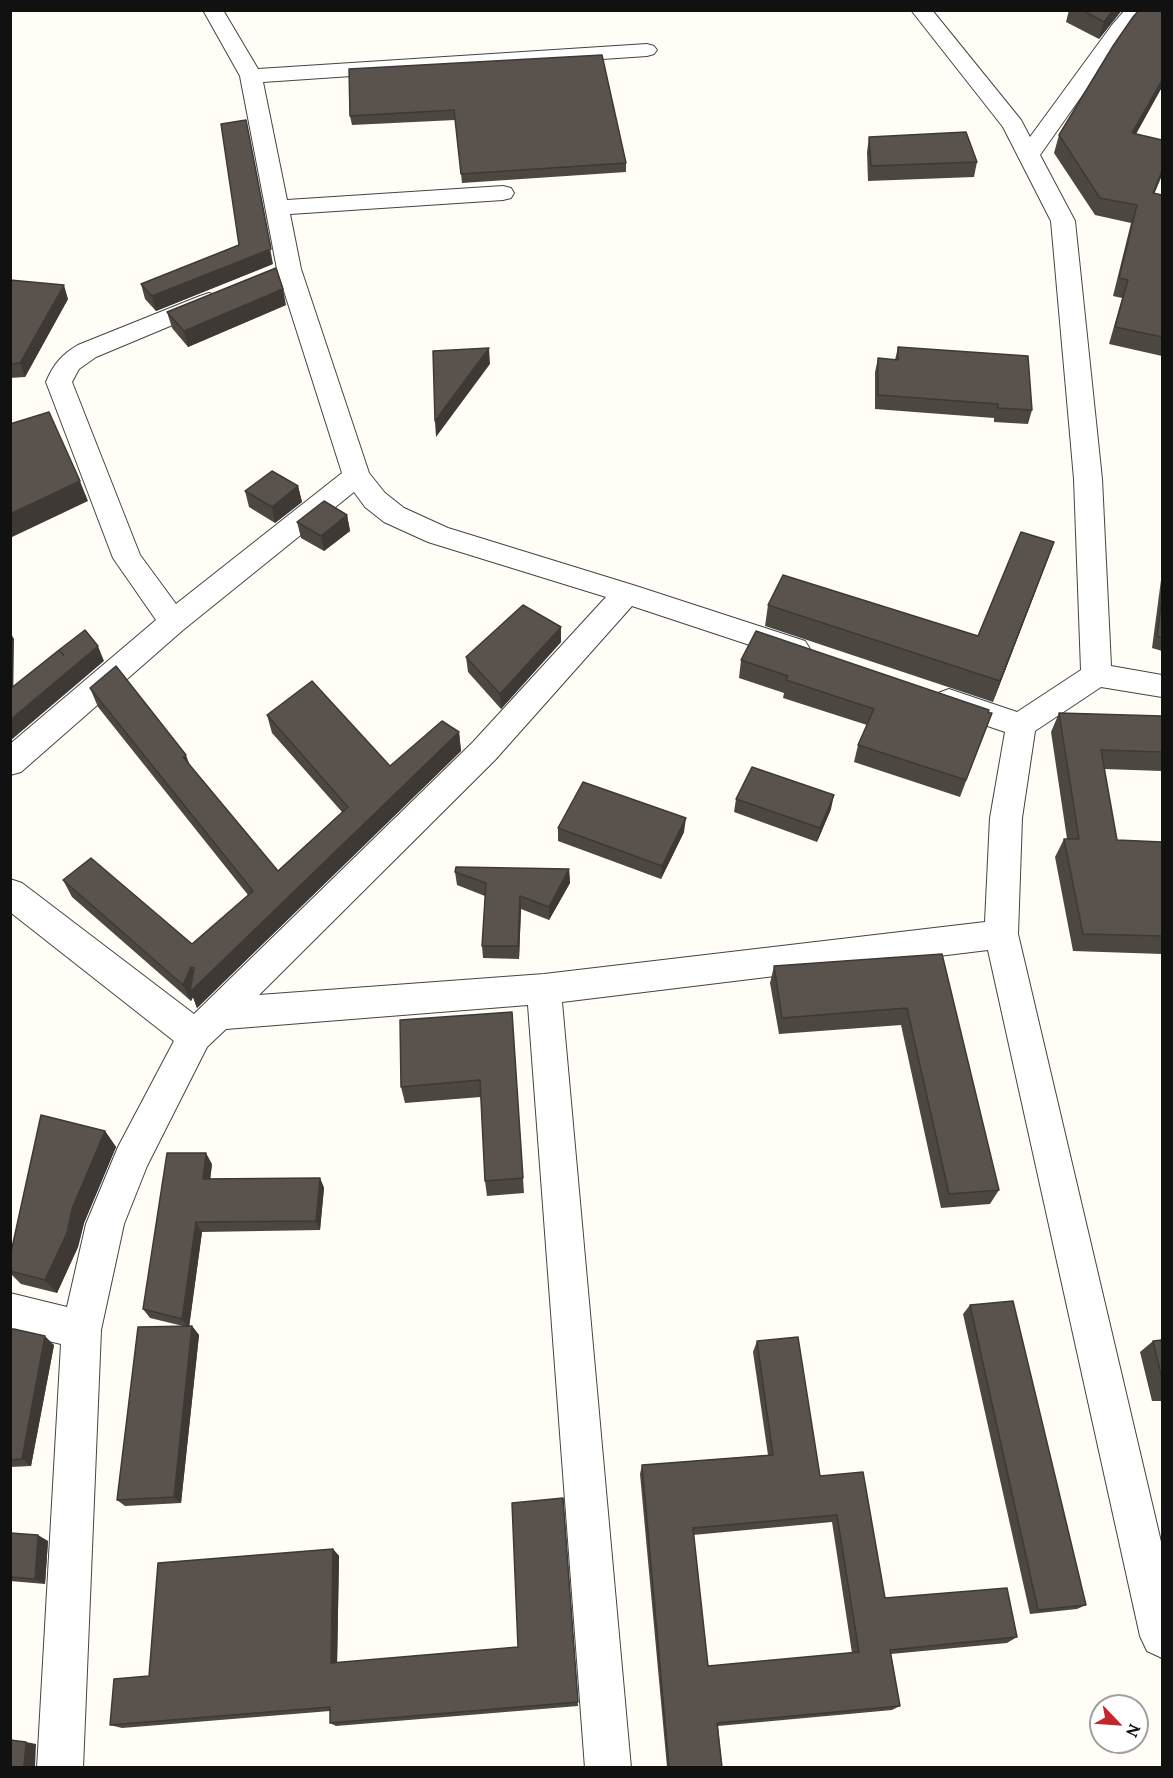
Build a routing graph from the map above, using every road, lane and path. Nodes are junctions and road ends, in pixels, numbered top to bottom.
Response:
1 (213, 10) edge
2 (921, 10) edge
3 (1137, 10) edge
4 (647, 50) dead end
5 (251, 76) junction
6 (1029, 155) junction
7 (503, 193) dead end
8 (278, 208) junction
9 (236, 290) edge
10 (356, 476) junction
11 (626, 593) junction
12 (173, 622) junction
13 (818, 657) edge
14 (1096, 675) junction
15 (1162, 686) edge
16 (931, 694) edge
17 (1021, 725) junction
18 (10, 763) edge
19 (10, 893) edge
20 (1000, 934) junction
21 (544, 989) junction
22 (206, 1025) junction
23 (10, 1312) edge
24 (81, 1330) junction
25 (1162, 1636) edge
26 (60, 1767) edge
27 (608, 1767) edge

1 - 5 street
2 - 6 street
3 - 6 street
4 - 5 street
5 - 8 street
6 - 14 street
7 - 8 street
8 - 10 street
9 - 12 street
10 - 11 street
10 - 12 street
11 - 13 street
11 - 22 street
12 - 18 street
14 - 15 street
14 - 17 street
16 - 17 street
17 - 20 street
19 - 22 street
20 - 21 street
20 - 25 street
21 - 22 street
21 - 27 street
22 - 24 street
23 - 24 street
24 - 26 street

